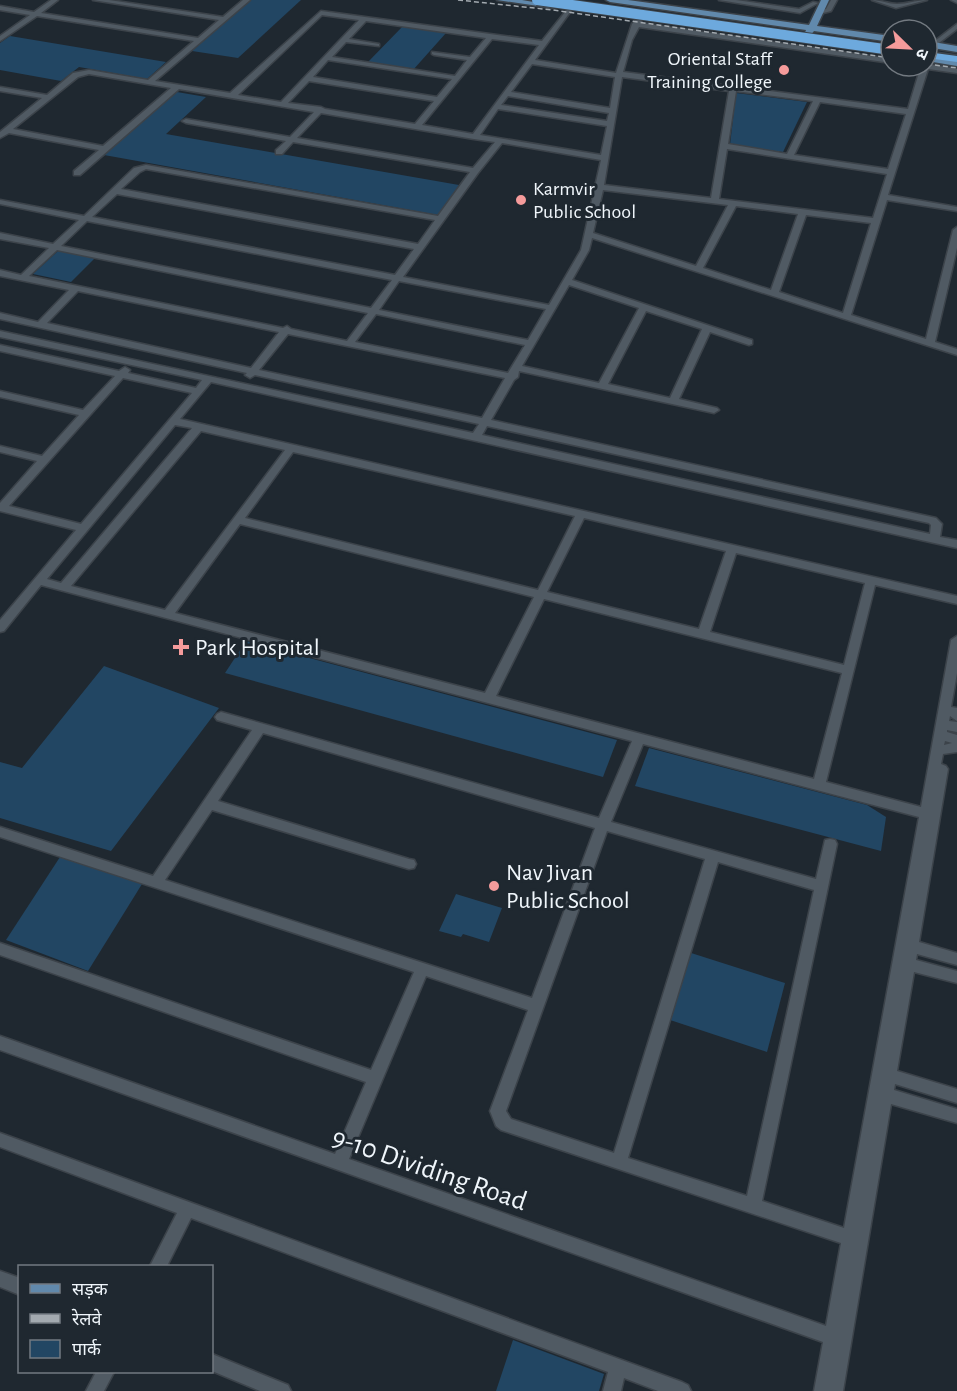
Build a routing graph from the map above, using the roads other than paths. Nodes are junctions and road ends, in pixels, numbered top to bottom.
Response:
1 (55, 0) edge
2 (96, 0) edge
3 (247, 0) edge
4 (501, 0) edge
5 (537, 0) edge
6 (579, 0) edge
7 (610, 0) edge
8 (722, 0) edge
9 (834, 0) edge
10 (875, 0) edge
11 (924, 0) edge
12 (817, 1) edge
13 (0, 8) edge
14 (570, 8) junction
15 (36, 14) junction
16 (818, 14) junction
17 (802, 18) junction
18 (223, 19) junction
19 (364, 19) junction
20 (638, 21) junction
21 (773, 22) junction
22 (957, 26) edge
23 (812, 27) junction
24 (826, 29) junction
25 (0, 30) edge
26 (10, 32) junction
27 (841, 32) junction
28 (766, 35) junction
29 (489, 37) junction
30 (879, 37) edge
31 (0, 39) edge
32 (794, 39) junction
33 (939, 39) edge
34 (198, 40) junction
35 (344, 40) junction
36 (805, 41) junction
37 (879, 42) edge
38 (545, 44) junction
39 (377, 45) dead end
40 (837, 45) junction
41 (939, 47) edge
42 (939, 48) edge
43 (879, 49) edge
44 (957, 49) edge
45 (879, 50) edge
46 (434, 53) dead end
47 (957, 53) edge
48 (326, 58) junction
49 (472, 59) junction
50 (879, 59) edge
51 (939, 59) edge
52 (957, 61) edge
53 (532, 62) junction
54 (939, 68) edge
55 (957, 71) edge
56 (619, 75) junction
57 (307, 78) junction
58 (457, 78) junction
59 (921, 78) edge
60 (151, 81) junction
61 (178, 86) junction
62 (0, 89) edge
63 (732, 89) junction
64 (508, 94) junction
65 (233, 95) junction
66 (48, 97) junction
67 (439, 100) junction
68 (818, 100) junction
69 (284, 103) junction
70 (498, 107) junction
71 (321, 109) junction
72 (612, 111) junction
73 (910, 112) junction
74 (186, 121) dead end
75 (609, 124) junction
76 (6, 127) edge
77 (417, 127) junction
78 (0, 136) edge
79 (474, 137) junction
80 (292, 139) junction
81 (500, 141) junction
82 (723, 147) junction
83 (105, 149) junction
84 (279, 152) dead end
85 (790, 156) junction
86 (605, 158) junction
87 (476, 171) junction
88 (891, 172) junction
89 (76, 173) dead end
90 (600, 187) junction
91 (116, 191) junction
92 (883, 197) junction
93 (715, 201) junction
94 (0, 202) edge
95 (733, 204) junction
96 (957, 209) edge
97 (803, 212) junction
98 (88, 217) junction
99 (441, 219) junction
100 (876, 221) junction
101 (957, 230) edge
102 (590, 235) junction
103 (0, 236) edge
104 (56, 247) junction
105 (420, 247) junction
106 (698, 270) junction
107 (0, 273) edge
108 (22, 277) junction
109 (398, 280) junction
110 (568, 282) junction
111 (75, 289) junction
112 (774, 293) junction
113 (644, 307) junction
114 (552, 308) junction
115 (374, 311) junction
116 (0, 316) edge
117 (846, 316) junction
118 (43, 325) junction
119 (708, 328) junction
120 (287, 329) junction
121 (0, 334) edge
122 (28, 340) junction
123 (351, 342) junction
124 (749, 342) dead end
125 (531, 343) junction
126 (930, 343) junction
127 (0, 348) edge
128 (957, 352) edge
129 (132, 362) junction
130 (253, 371) junction
131 (515, 372) junction
132 (122, 374) junction
133 (209, 378) junction
134 (241, 385) junction
135 (602, 386) junction
136 (198, 392) junction
137 (0, 394) edge
138 (673, 401) junction
139 (714, 410) dead end
140 (86, 414) junction
141 (173, 421) junction
142 (485, 421) junction
143 (199, 427) junction
144 (476, 437) junction
145 (291, 448) junction
146 (0, 449) edge
147 (45, 460) junction
148 (1, 507) edge
149 (581, 514) junction
150 (238, 520) junction
151 (84, 528) junction
152 (934, 539) junction
153 (957, 544) edge
154 (732, 549) junction
155 (39, 581) junction
156 (871, 581) junction
157 (64, 587) junction
158 (541, 595) junction
159 (957, 600) edge
160 (168, 614) junction
161 (0, 628) edge
162 (703, 635) junction
163 (957, 639) edge
164 (848, 670) junction
165 (957, 682) edge
166 (489, 698) junction
167 (221, 717) dead end
168 (260, 728) junction
169 (950, 731) edge
170 (639, 738) junction
171 (819, 785) junction
172 (209, 804) junction
173 (929, 814) junction
174 (603, 825) junction
175 (0, 832) edge
176 (830, 844) dead end
177 (712, 856) junction
178 (409, 864) dead end
179 (156, 883) junction
180 (821, 886) junction
181 (906, 945) junction
182 (0, 949) edge
183 (957, 960) edge
184 (903, 963) junction
185 (422, 969) junction
186 (957, 977) edge
187 (537, 1006) junction
188 (0, 1043) edge
189 (884, 1074) junction
190 (375, 1078) junction
191 (880, 1093) junction
192 (957, 1096) edge
193 (957, 1116) edge
194 (0, 1140) edge
195 (339, 1163) junction
196 (619, 1163) junction
197 (753, 1207) junction
198 (187, 1209) junction
199 (855, 1239) junction
200 (159, 1265) edge
201 (0, 1279) edge
202 (18, 1286) edge
203 (838, 1340) junction
204 (213, 1363) edge
205 (618, 1367) junction
206 (104, 1373) edge
207 (95, 1391) edge
208 (282, 1391) edge
209 (612, 1391) edge
210 (682, 1391) edge
211 (823, 1391) edge
212 (834, 1391) edge

1 - 15 street
2 - 18 street
3 - 18 street
4 - 14 main road
5 - 43 highway, bridge
6 - 37 highway
7 - 21 main road
8 - 17 street
9 - 16 street
10 - 11 street
12 - 16 main road
12 - 17 main road
13 - 15 street
14 - 20 main road
14 - 38 street
15 - 26 street
15 - 34 street
16 - 23 main road
16 - 24 main road
17 - 21 main road
17 - 23 main road
17 - 32 main road
18 - 34 street
19 - 29 street
19 - 35 street
19 - 65 street
20 - 28 main road
20 - 50 street
20 - 56 street
21 - 28 main road
22 - 33 street
23 - 24 main road
23 - 36 main road
24 - 27 main road
25 - 26 street
26 - 31 street
27 - 30 main road
27 - 40 main road
28 - 32 main road
29 - 38 street
29 - 49 street
32 - 36 main road
34 - 60 street
35 - 39 street
35 - 48 street
36 - 40 main road
38 - 53 street
40 - 45 main road
41 - 44 main road
42 - 47 highway
46 - 49 street
48 - 57 street
48 - 58 street
49 - 58 street
51 - 52 highway
53 - 56 street
53 - 64 street
54 - 55 street
56 - 63 street
56 - 72 street
57 - 67 street
57 - 69 street
58 - 67 street
59 - 73 street
60 - 61 street
60 - 66 street
61 - 65 street
61 - 83 street
62 - 66 street
63 - 68 street
63 - 82 street
64 - 70 street
64 - 72 street
65 - 69 street
66 - 76 street
67 - 77 street
68 - 73 street
68 - 85 street
69 - 71 street
70 - 75 street
70 - 79 street
71 - 77 street
71 - 80 street
72 - 75 street
73 - 88 street
74 - 80 street
75 - 86 street
76 - 78 street
76 - 83 street
77 - 79 street
79 - 81 street
80 - 84 street
80 - 87 street
81 - 86 street
81 - 87 street
82 - 85 street
82 - 93 street
83 - 89 street
85 - 88 street
86 - 90 street
87 - 99 street
88 - 92 street
90 - 93 street
90 - 102 street
91 - 98 street
91 - 99 street
91 - 105 street
92 - 96 street
92 - 100 street
93 - 95 street
94 - 98 street
95 - 97 street
95 - 106 street
97 - 100 street
97 - 112 street
98 - 104 street
98 - 109 street
99 - 105 street
100 - 117 street
101 - 126 street
102 - 106 street
102 - 110 street
103 - 104 street
104 - 108 street
104 - 115 street
105 - 109 street
106 - 112 street
107 - 108 street
108 - 111 street
109 - 114 street
109 - 115 street
110 - 113 street
110 - 114 street
111 - 118 street
111 - 120 street
112 - 117 street
113 - 119 street
113 - 135 street
114 - 125 street
115 - 123 street
115 - 125 street
116 - 118 street
117 - 126 street
118 - 122 street
118 - 130 street
119 - 124 street
119 - 138 street
120 - 123 street
120 - 130 street
121 - 122 street
122 - 129 street
123 - 131 street
125 - 131 street
126 - 128 street
127 - 132 street
129 - 132 street
129 - 133 street
130 - 134 street
130 - 142 street
131 - 135 street
131 - 142 street
132 - 136 street
132 - 140 street
133 - 134 street
133 - 136 street
134 - 144 street
135 - 138 street
136 - 141 street
137 - 140 street
138 - 139 street
140 - 147 street
141 - 143 street
141 - 151 street
142 - 144 street
142 - 152 street
143 - 145 street
143 - 157 street
144 - 152 street
145 - 149 street
145 - 150 street
146 - 147 street
147 - 148 street
148 - 151 street
149 - 154 street
149 - 158 street
150 - 158 street
150 - 160 street
151 - 155 street
152 - 153 street
154 - 156 street
154 - 162 street
155 - 157 street
155 - 161 street
156 - 159 street
156 - 164 street
157 - 160 street
158 - 162 street
158 - 166 street
160 - 166 street
162 - 164 street
163 - 169 street
164 - 171 street
165 - 169 street
166 - 170 street
167 - 168 street
168 - 172 street
168 - 174 street
169 - 173 street
170 - 171 street
170 - 174 street
171 - 173 street
172 - 178 street
172 - 179 street
173 - 181 street
174 - 177 street
174 - 187 street
175 - 179 street
176 - 180 street
177 - 180 street
177 - 196 street
179 - 185 street
180 - 197 street
181 - 183 street
181 - 184 street
182 - 190 street
184 - 186 street
184 - 189 street
185 - 187 street
185 - 190 street
187 - 196 street
188 - 195 street, 9-10 Dividing Road
189 - 191 street
189 - 192 street
190 - 195 street
191 - 193 street
191 - 199 street
194 - 198 street
195 - 203 street, 9-10 Dividing Road
196 - 197 street
197 - 199 street
198 - 200 street
198 - 205 street
199 - 203 street
201 - 202 street
203 - 211 street
203 - 212 street
204 - 208 street
205 - 209 street
205 - 210 street
206 - 207 street

